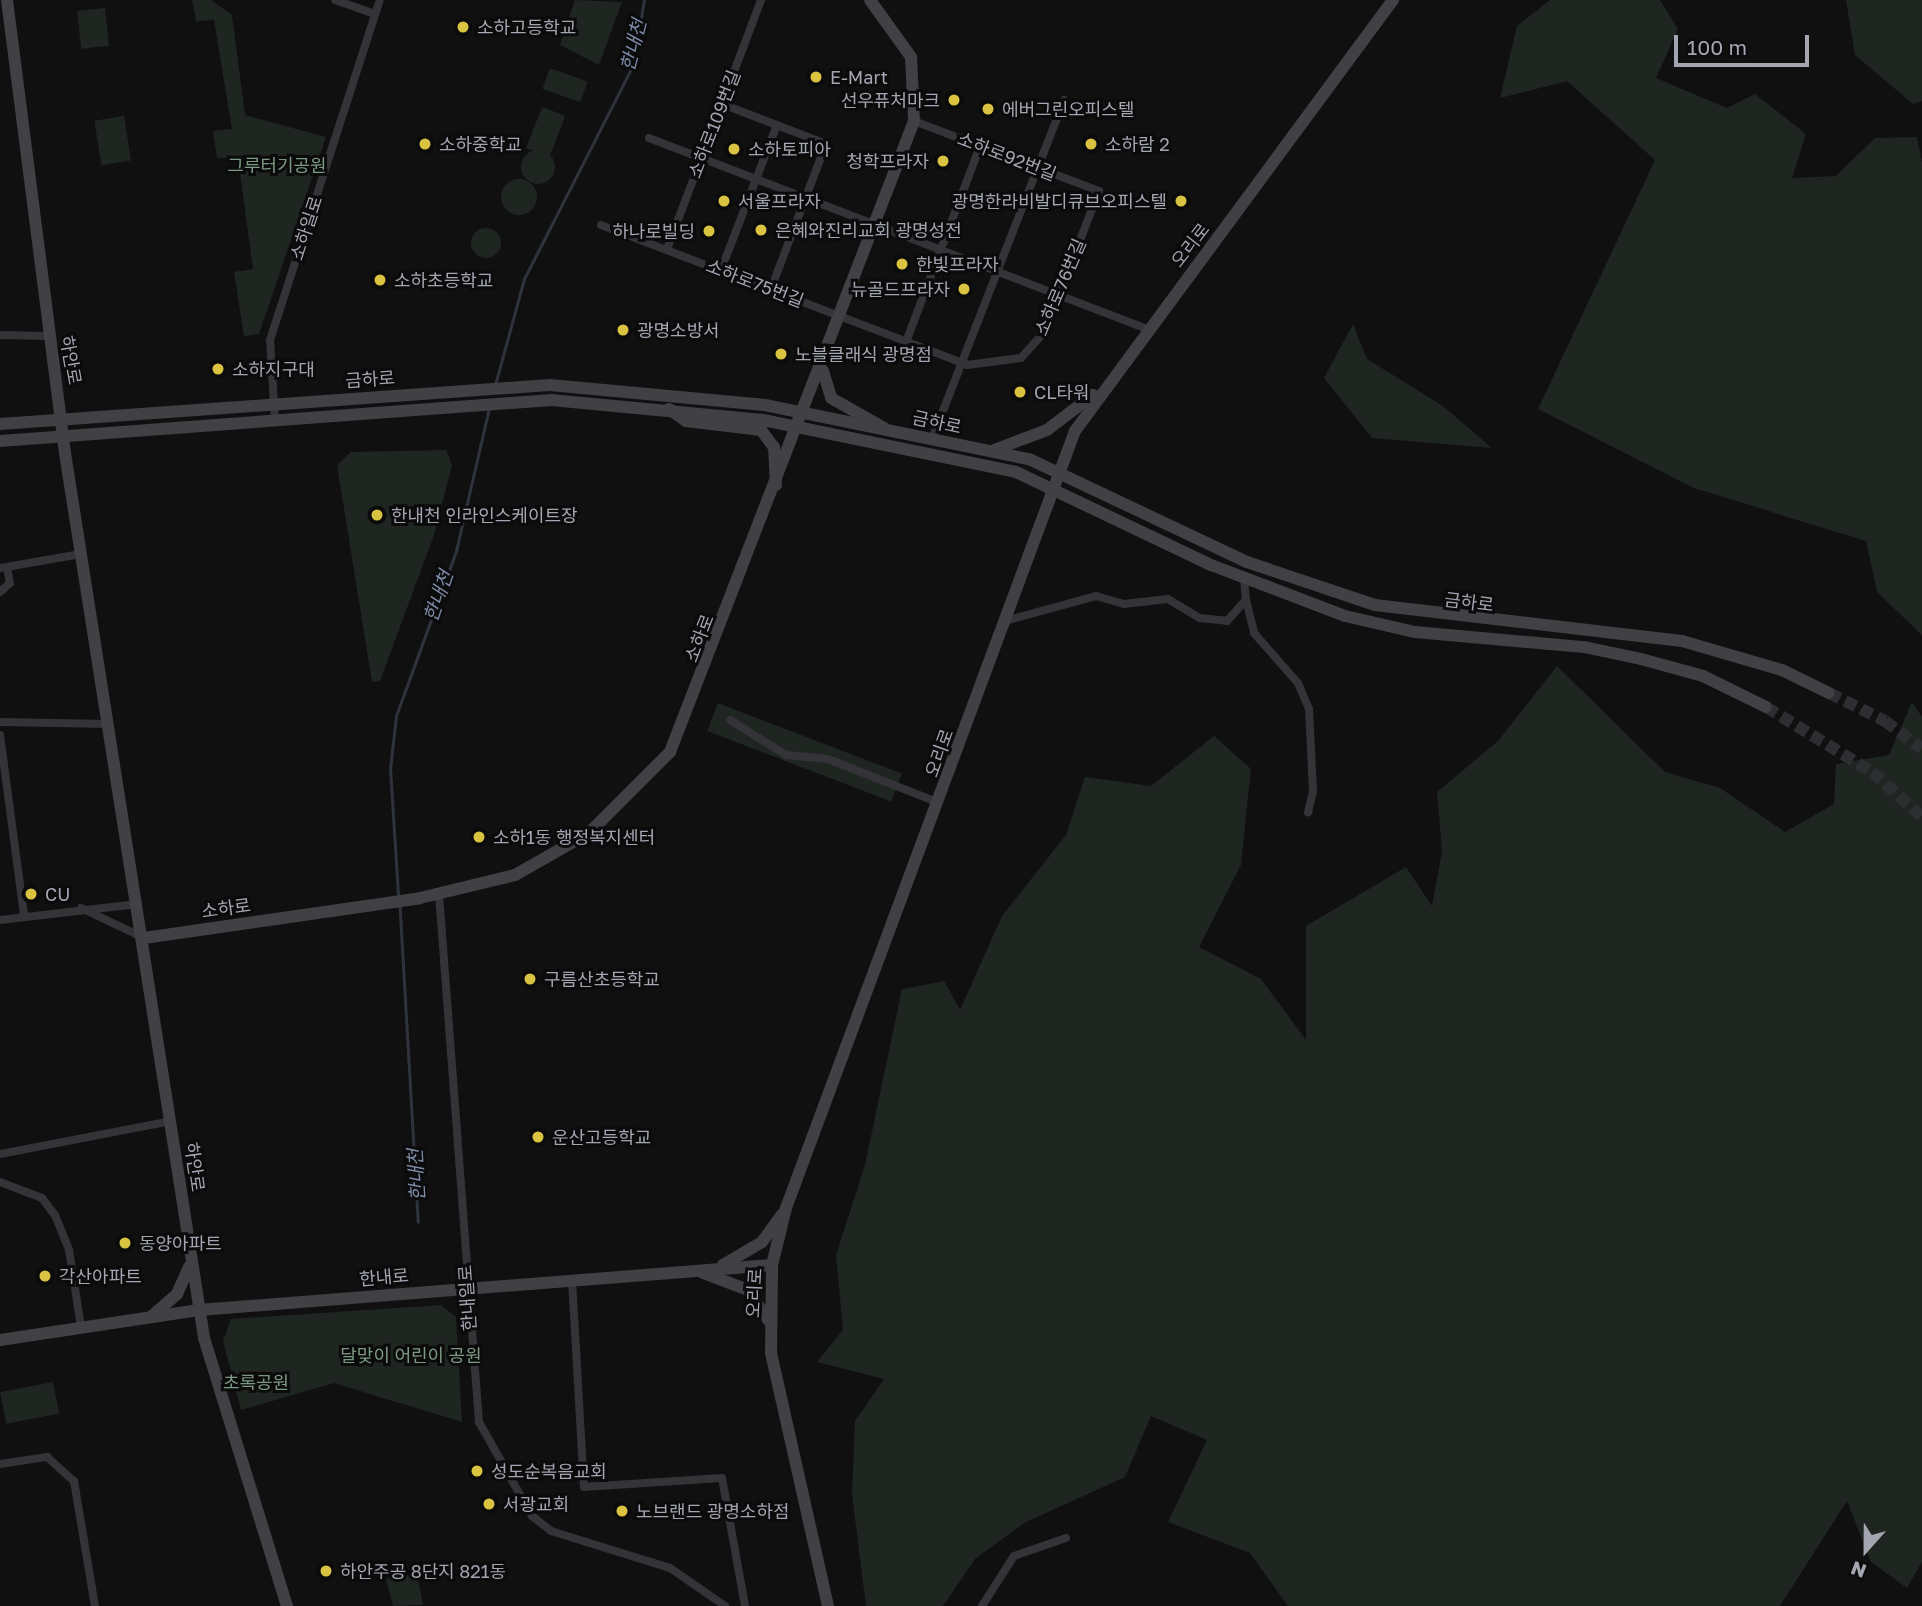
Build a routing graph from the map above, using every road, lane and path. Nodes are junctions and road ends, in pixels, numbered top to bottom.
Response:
1 (7, 0) edge
2 (335, 0) edge
3 (380, 0) edge
4 (761, 0) edge
5 (870, 0) edge
6 (1393, 0) edge
7 (375, 14) junction
8 (1064, 100) dead end
9 (722, 104) junction
10 (914, 121) junction
11 (777, 125) junction
12 (649, 138) dead end
13 (981, 146) junction
14 (701, 158) junction
15 (1037, 168) junction
16 (756, 179) junction
17 (1099, 191) joint
18 (806, 198) junction
19 (601, 225) dead end
20 (879, 225) junction
21 (667, 249) junction
22 (941, 249) junction
23 (721, 270) junction
24 (997, 270) junction
25 (771, 289) junction
26 (1059, 294) junction
27 (843, 317) junction
28 (1147, 329) junction
29 (0, 335) edge
30 (48, 336) junction
31 (906, 342) junction
32 (961, 363) junction
33 (823, 369) junction
34 (1102, 388) junction
35 (272, 404) junction
36 (666, 407) junction
37 (806, 413) junction
38 (62, 419) junction
39 (275, 419) junction
40 (0, 424) edge
41 (800, 427) junction
42 (884, 429) junction
43 (63, 436) junction
44 (932, 439) junction
45 (0, 441) edge
46 (992, 451) junction
47 (1057, 473) junction
48 (777, 486) junction
49 (1051, 489) junction
50 (81, 554) junction
51 (4, 567) edge
52 (1244, 578) junction
53 (0, 592) edge
54 (1246, 600) junction
55 (1005, 621) junction
56 (1829, 692) tunnel mouth
57 (1766, 707) tunnel mouth
58 (730, 720) dead end
59 (0, 722) edge
60 (109, 724) junction
61 (0, 736) edge
62 (939, 803) junction
63 (1308, 812) dead end
64 (439, 894) junction
65 (138, 904) junction
66 (78, 906) junction
67 (24, 915) junction
68 (0, 920) edge
69 (144, 938) junction
70 (171, 1121) junction
71 (0, 1154) edge
72 (0, 1182) edge
73 (786, 1208) junction
74 (190, 1253) junction
75 (772, 1265) junction
76 (696, 1271) junction
77 (572, 1280) junction
78 (465, 1287) junction
79 (199, 1310) junction
80 (152, 1315) junction
81 (769, 1321) junction
82 (81, 1327) junction
83 (0, 1340) edge
84 (0, 1464) edge
85 (1066, 1538) dead end
86 (95, 1606) edge
87 (287, 1606) edge
88 (724, 1606) edge
89 (745, 1606) edge
90 (828, 1606) edge
91 (982, 1606) edge

1 - 30 main road, 하안로
2 - 7 street
3 - 7 street, 소하일로
4 - 9 street, 소하로109번길
5 - 10 main road, 소하로
6 - 28 main road, 오리로
7 - 35 street, 소하일로
8 - 15 street
9 - 11 street
9 - 14 street, 소하로109번길
10 - 13 street, 소하로92번길
10 - 20 main road, 소하로
11 - 16 street
11 - 18 street
12 - 14 street
13 - 15 street, 소하로92번길
13 - 22 street
14 - 16 street
14 - 21 street, 소하로109번길
15 - 17 street, 소하로92번길
15 - 24 street
16 - 18 street
16 - 23 street
17 - 26 street, 소하로76번길
18 - 20 street
18 - 25 street
19 - 21 street, 소하로75번길
20 - 22 street
20 - 27 main road, 소하로
21 - 23 street, 소하로75번길
22 - 24 street
22 - 31 street
23 - 25 street, 소하로75번길
24 - 26 street
24 - 32 street
25 - 27 street, 소하로75번길
26 - 28 street
26 - 32 street, 소하로76번길
27 - 31 street, 소하로76번길
27 - 33 main road, 소하로
28 - 34 main road, 오리로
29 - 30 street
30 - 38 main road, 하안로
31 - 32 street, 소하로76번길
32 - 44 street
33 - 37 main road, 소하로
33 - 42 main road
34 - 46 main road
34 - 47 main road, 오리로
35 - 37 main road, 금하로
35 - 38 main road, 금하로
35 - 39 street, 소하일로
36 - 39 main road, 금하로
36 - 41 main road, 금하로
36 - 48 main road
37 - 41 main road, 소하로
37 - 42 main road, 금하로
38 - 40 main road, 금하로
38 - 43 main road, 하안로
39 - 43 main road, 금하로
41 - 48 main road, 소하로
41 - 49 main road, 금하로
42 - 44 main road, 금하로
43 - 45 main road, 금하로
43 - 50 main road, 하안로
44 - 46 main road, 금하로
46 - 47 main road, 금하로
47 - 49 main road, 오리로
47 - 56 main road, 금하로
48 - 64 main road, 소하로
49 - 52 main road, 금하로
49 - 55 main road, 오리로
50 - 51 street
50 - 60 main road, 하안로
51 - 53 street
52 - 54 street
52 - 57 main road, 금하로
54 - 55 street
54 - 63 street
55 - 62 main road, 오리로
58 - 62 street
59 - 60 street
60 - 65 main road, 하안로
61 - 67 street
62 - 73 main road, 오리로
64 - 69 main road, 소하로
64 - 78 street, 한내일로
65 - 66 street
65 - 69 main road, 하안로
66 - 67 street
66 - 69 street
67 - 68 street
69 - 70 main road, 하안로
70 - 71 street
70 - 74 main road, 하안로
72 - 82 street
73 - 75 main road, 오리로
73 - 76 main road
74 - 79 main road, 하안로
74 - 80 main road
75 - 76 main road, 한내로
75 - 81 main road, 오리로
76 - 77 main road, 한내로
76 - 81 main road
77 - 78 main road, 한내로
77 - 89 street
78 - 79 main road, 한내로
78 - 88 street, 한내일로
79 - 80 main road, 한내로
79 - 87 main road, 하안로
80 - 82 main road, 한내로
81 - 90 main road, 오리로
82 - 83 main road, 한내로
84 - 86 street
85 - 91 street

